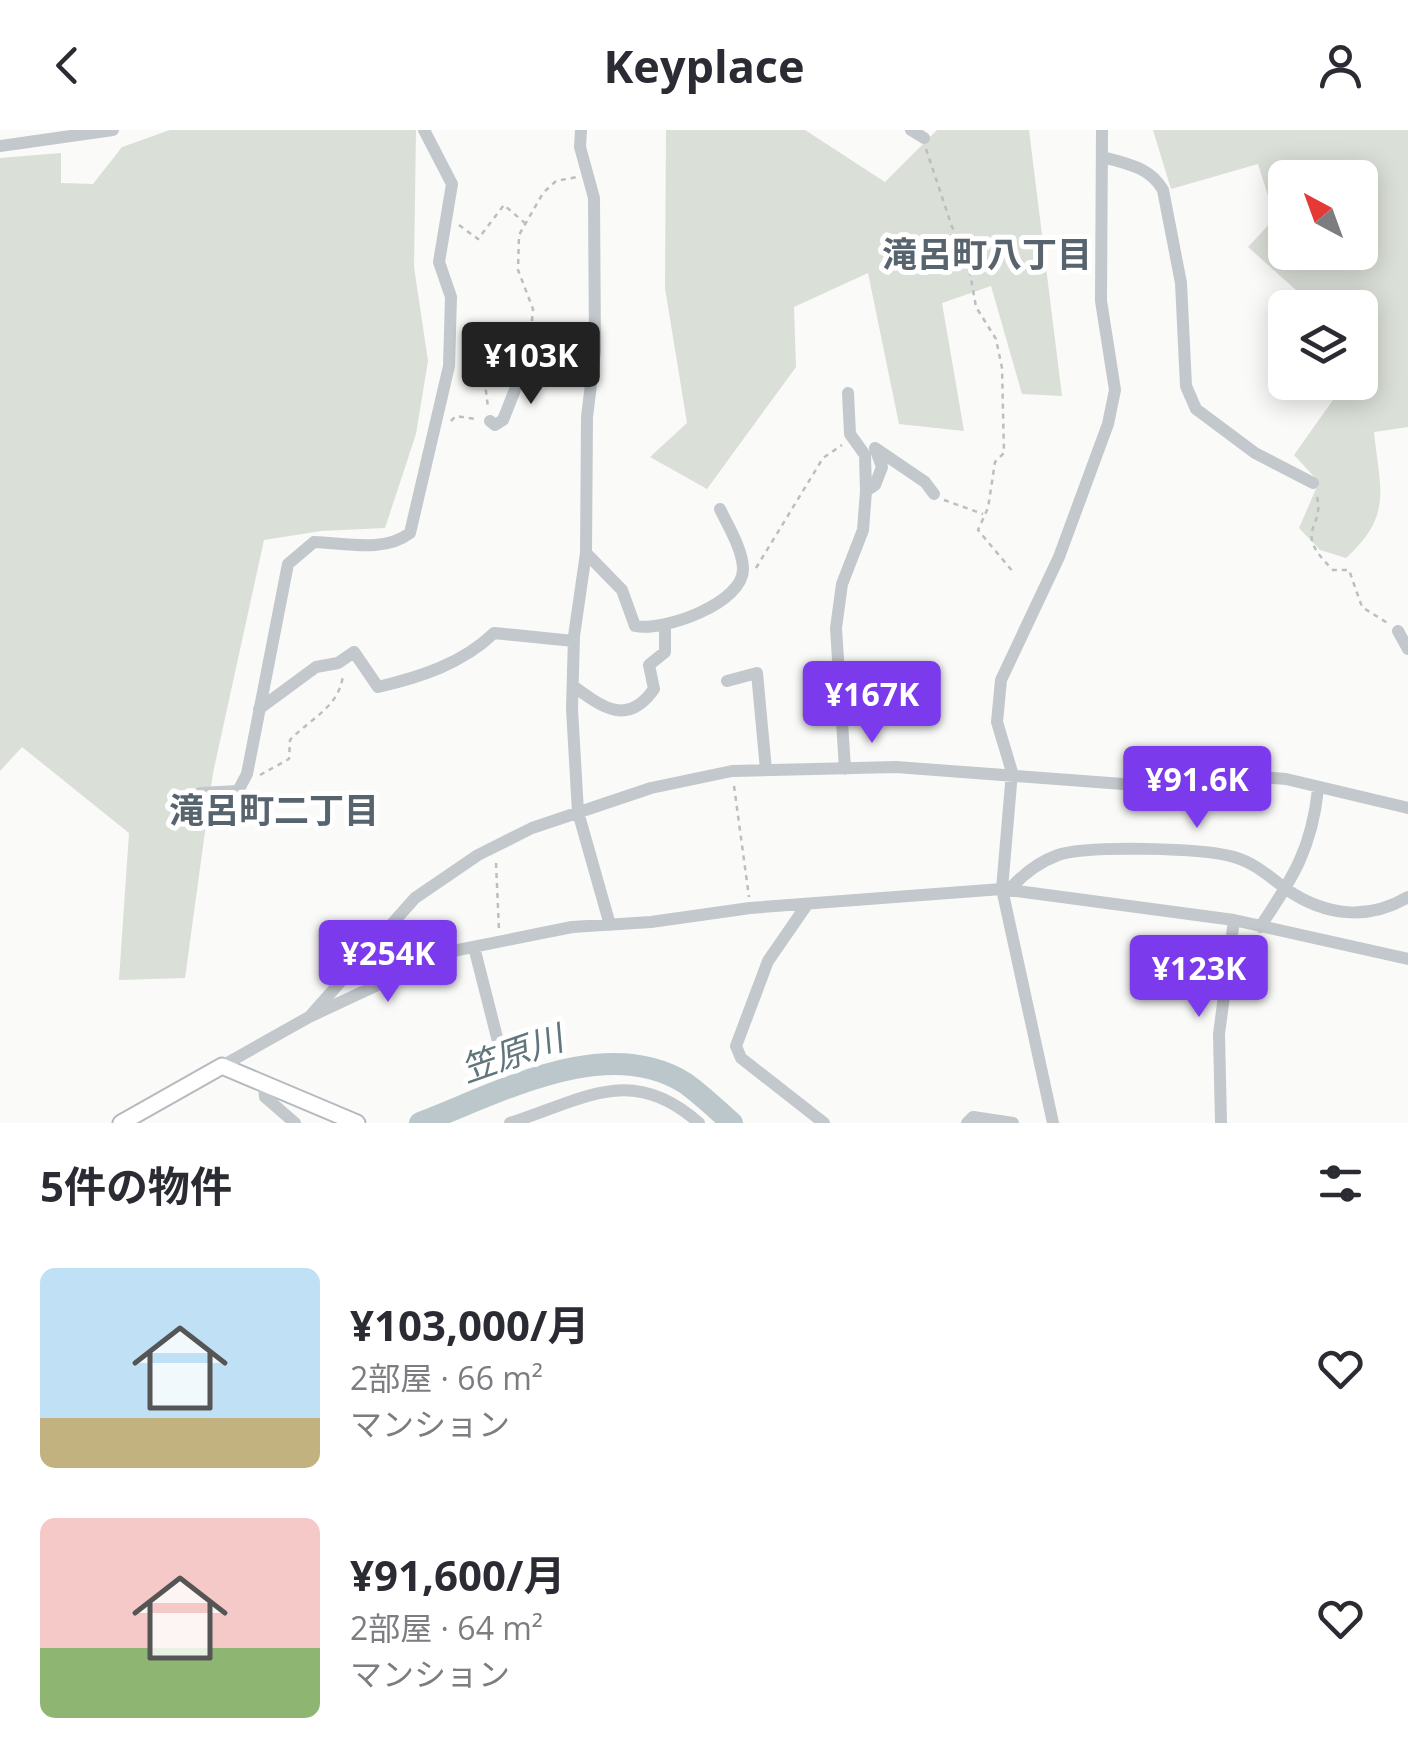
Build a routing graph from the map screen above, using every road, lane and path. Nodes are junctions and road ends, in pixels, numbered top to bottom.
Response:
1 (113, 130) edge
2 (424, 130) edge
3 (581, 130) edge
4 (911, 130) edge
5 (1102, 130) edge
6 (924, 138) joint
7 (0, 146) edge
8 (1104, 157) junction
9 (588, 177) junction
10 (444, 219) junction
11 (526, 224) junction
12 (528, 357) junction
13 (592, 372) junction
14 (448, 373) junction
15 (848, 393) dead end
16 (490, 420) junction
17 (435, 436) junction
18 (854, 440) junction
19 (1314, 483) joint
20 (866, 491) junction
21 (934, 494) joint
22 (720, 509) dead end
23 (984, 515) junction
24 (586, 553) junction
25 (1014, 573) dead end
26 (742, 574) junction
27 (665, 628) junction
28 (1398, 630) joint
29 (574, 641) junction
30 (1408, 649) edge
31 (358, 658) junction
32 (727, 681) dead end
33 (573, 686) junction
34 (259, 710) junction
35 (846, 769) junction
36 (732, 770) junction
37 (766, 770) junction
38 (1012, 772) junction
39 (254, 779) dead end
40 (1318, 789) junction
41 (200, 793) dead end
42 (248, 800) dead end
43 (223, 807) dead end
44 (1408, 808) edge
45 (578, 812) junction
46 (495, 846) junction
47 (1286, 889) junction
48 (1005, 890) junction
49 (1407, 902) edge
50 (806, 906) junction
51 (750, 908) junction
52 (1234, 920) junction
53 (610, 925) junction
54 (1260, 927) junction
55 (499, 942) junction
56 (474, 947) junction
57 (1408, 960) edge
58 (309, 1016) junction
59 (504, 1065) dead end
60 (222, 1066) junction
61 (264, 1084) junction
62 (121, 1123) edge
63 (295, 1123) edge
64 (357, 1123) edge
65 (510, 1123) edge
66 (699, 1123) edge
67 (824, 1123) edge
68 (967, 1123) edge
69 (1014, 1123) edge
70 (1052, 1123) edge
71 (1221, 1123) edge

1 - 7 street
2 - 10 street
3 - 9 street
4 - 6 street
5 - 8 street
6 - 23 path
8 - 19 street
8 - 38 street
9 - 11 path
9 - 13 street
10 - 11 path
10 - 14 street
11 - 12 path
12 - 13 street
12 - 16 street
13 - 24 street
14 - 16 path
14 - 17 street
15 - 18 street
16 - 17 path
17 - 34 street
18 - 20 street
18 - 26 path
19 - 28 path
20 - 21 street
20 - 35 street
21 - 23 path
22 - 26 street
23 - 25 path
24 - 27 street
24 - 29 street
26 - 27 street
27 - 33 street
28 - 30 street
29 - 31 street
29 - 33 street
31 - 34 street
31 - 39 path
32 - 37 street
33 - 45 street
34 - 41 street
35 - 37 street
35 - 38 street
36 - 37 street
36 - 45 street
36 - 51 path
38 - 40 street
38 - 48 street
40 - 44 street
40 - 47 street
42 - 43 path
45 - 46 street
45 - 53 street
46 - 55 path
46 - 58 street
47 - 48 street
47 - 49 street
47 - 54 street
48 - 50 street
48 - 52 street
48 - 70 street
50 - 51 street
50 - 67 street
51 - 53 street
52 - 54 street
52 - 71 street
53 - 55 street
54 - 57 street
55 - 56 street
56 - 58 street
56 - 59 street
58 - 60 street
60 - 61 main road
60 - 62 main road
61 - 63 street
61 - 64 main road
65 - 66 street
68 - 69 street

